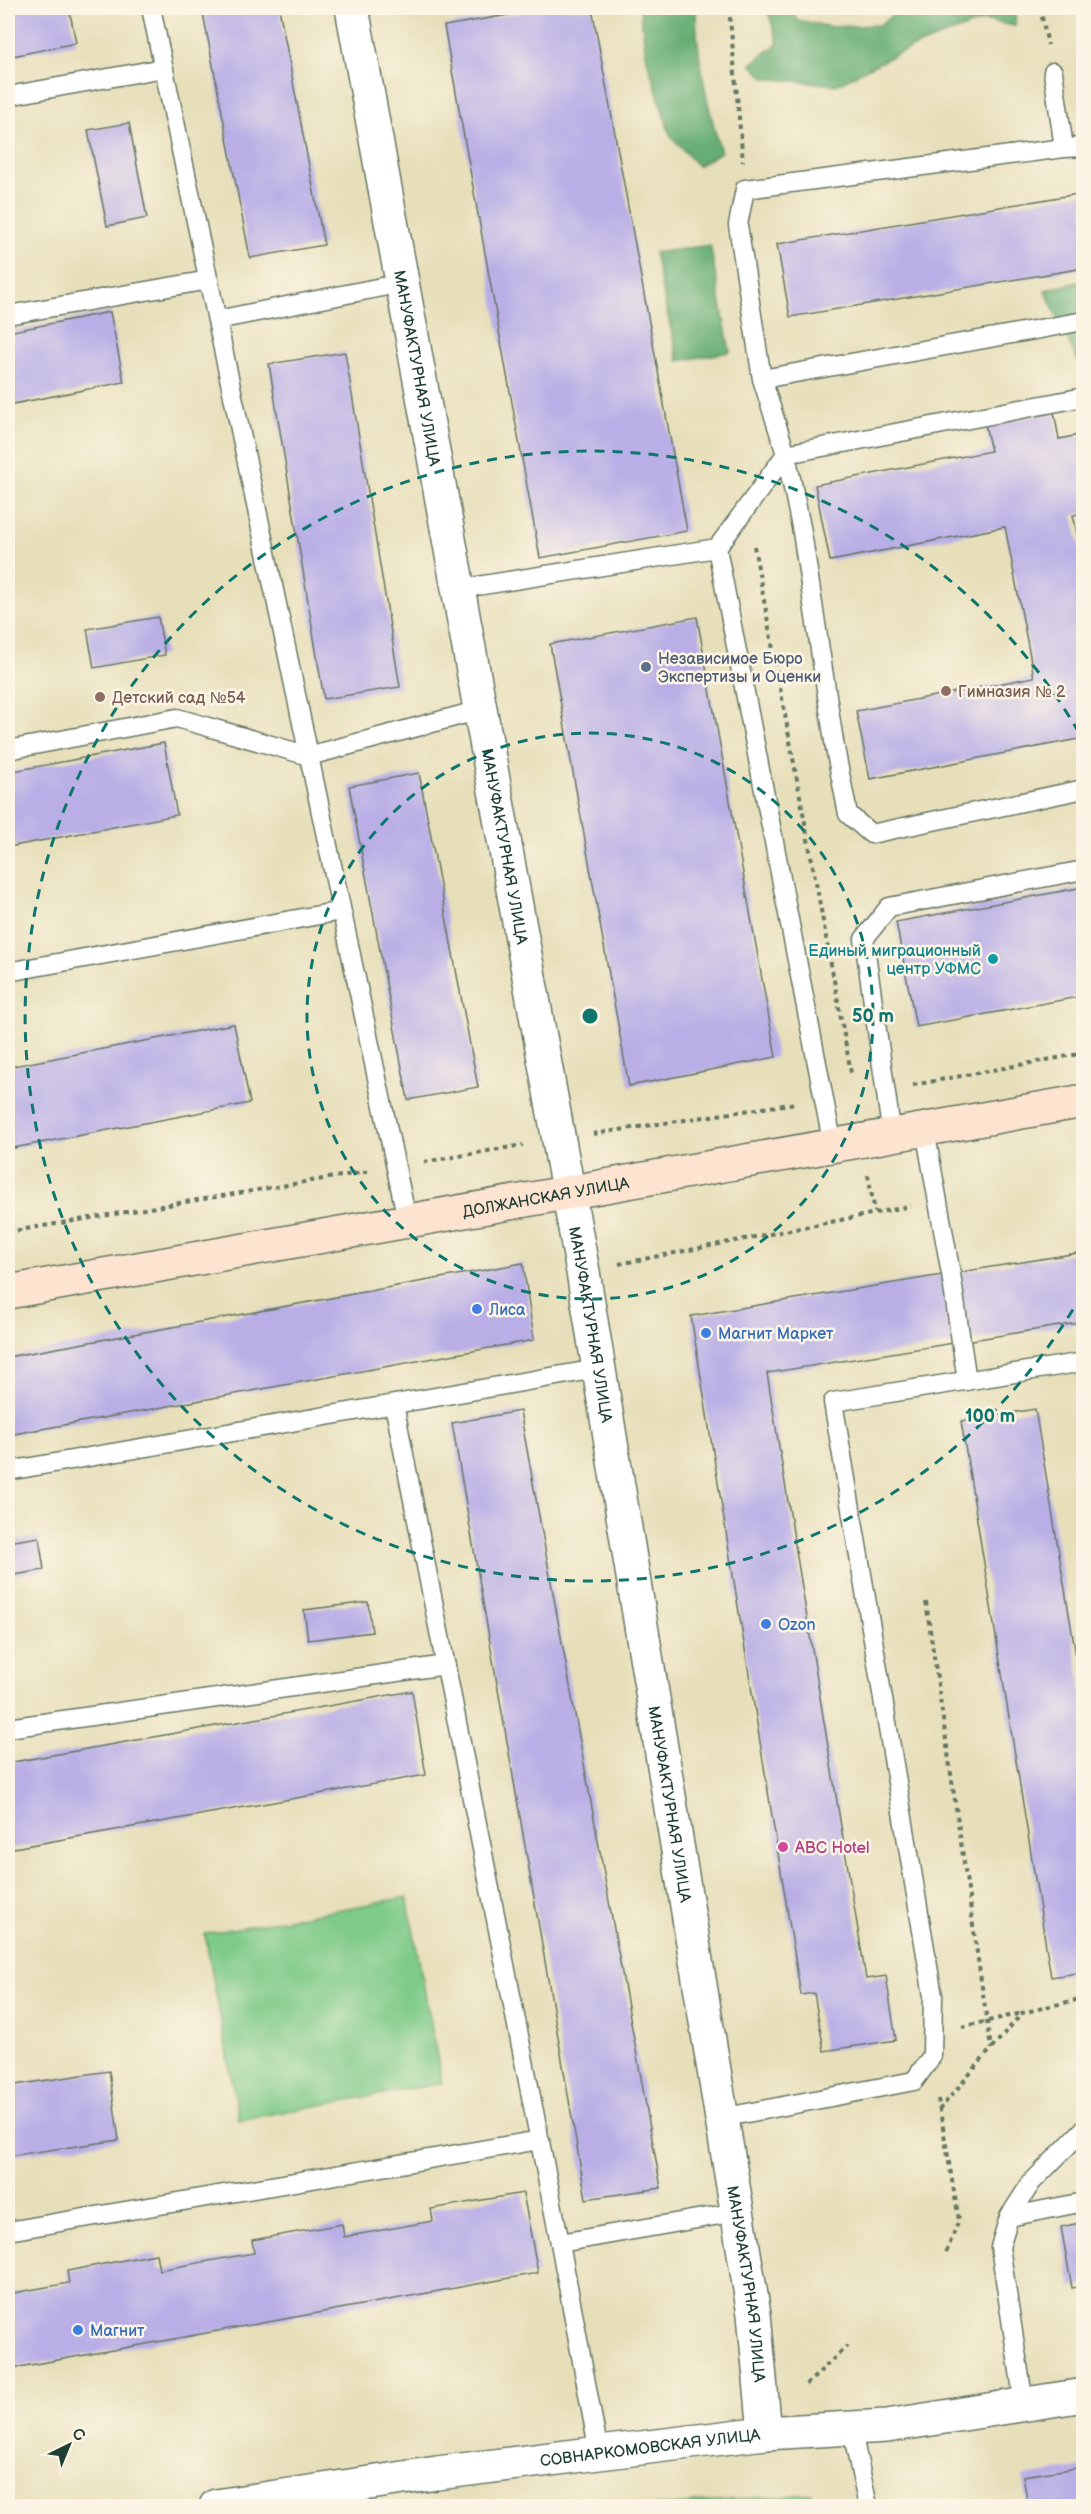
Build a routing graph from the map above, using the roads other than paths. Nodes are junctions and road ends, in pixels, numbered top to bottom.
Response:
1 (152, 8) edge
2 (352, 8) edge
3 (164, 68) junction
4 (1053, 72) dead end
5 (8, 96) edge
6 (1083, 147) edge
7 (1064, 148) junction
8 (209, 280) junction
9 (402, 283) junction
10 (8, 315) edge
11 (217, 320) junction
12 (1083, 321) edge
13 (762, 379) junction
14 (1083, 397) edge
15 (786, 454) junction
16 (717, 548) junction
17 (458, 589) junction
18 (480, 710) junction
19 (8, 750) edge
20 (309, 756) junction
21 (1083, 789) edge
22 (1083, 870) edge
23 (341, 911) junction
24 (8, 972) edge
25 (1083, 1101) edge
26 (925, 1131) junction
27 (862, 1141) junction
28 (568, 1191) junction
29 (407, 1220) junction
30 (8, 1292) edge
31 (1083, 1362) edge
32 (597, 1369) junction
33 (967, 1381) junction
34 (394, 1404) junction
35 (8, 1472) edge
36 (446, 1665) junction
37 (8, 1728) edge
38 (721, 2118) junction
39 (1083, 2129) edge
40 (540, 2140) junction
41 (1083, 2202) edge
42 (737, 2212) junction
43 (1009, 2217) junction
44 (8, 2231) edge
45 (561, 2243) junction
46 (1083, 2395) edge
47 (1024, 2404) junction
48 (851, 2427) junction
49 (765, 2433) junction
50 (599, 2453) junction
51 (304, 2500) edge
52 (216, 2506) edge
53 (868, 2506) edge

1 - 3 lane
2 - 9 street, МАНУФАКТУРНАЯ УЛИЦА
3 - 5 lane
3 - 8 lane
4 - 7 lane
6 - 7 lane
7 - 13 lane
8 - 10 lane
8 - 11 lane
9 - 11 lane
9 - 17 street, МАНУФАКТУРНАЯ УЛИЦА
11 - 20 lane
12 - 13 lane
13 - 15 lane
14 - 15 lane
15 - 16 lane
15 - 21 lane
16 - 17 lane
16 - 27 lane
17 - 18 street, МАНУФАКТУРНАЯ УЛИЦА
18 - 20 lane
18 - 28 street, МАНУФАКТУРНАЯ УЛИЦА
19 - 20 lane
20 - 23 lane
22 - 27 lane
23 - 24 lane
23 - 29 lane
25 - 26 main road, ДОЛЖАНСКАЯ УЛИЦА
26 - 27 main road, ДОЛЖАНСКАЯ УЛИЦА
26 - 33 lane
27 - 28 main road, ДОЛЖАНСКАЯ УЛИЦА
28 - 29 main road, ДОЛЖАНСКАЯ УЛИЦА
28 - 32 street, МАНУФАКТУРНАЯ УЛИЦА
29 - 30 main road, ДОЛЖАНСКАЯ УЛИЦА
31 - 33 lane
32 - 34 lane
32 - 38 street, МАНУФАКТУРНАЯ УЛИЦА
33 - 38 lane
34 - 35 lane
34 - 36 lane
36 - 37 lane
36 - 40 lane
38 - 42 street, МАНУФАКТУРНАЯ УЛИЦА
39 - 43 lane
40 - 44 lane
40 - 45 lane
41 - 43 lane
42 - 45 lane
42 - 49 street, МАНУФАКТУРНАЯ УЛИЦА
43 - 47 lane
45 - 50 lane
46 - 47 street, СОВНАРКОМОВСКАЯ УЛИЦА
47 - 48 street, СОВНАРКОМОВСКАЯ УЛИЦА
48 - 49 street, СОВНАРКОМОВСКАЯ УЛИЦА
48 - 53 lane
49 - 50 street, СОВНАРКОМОВСКАЯ УЛИЦА
50 - 51 street, СОВНАРКОМОВСКАЯ УЛИЦА
51 - 52 street, СОВНАРКОМОВСКАЯ УЛИЦА

